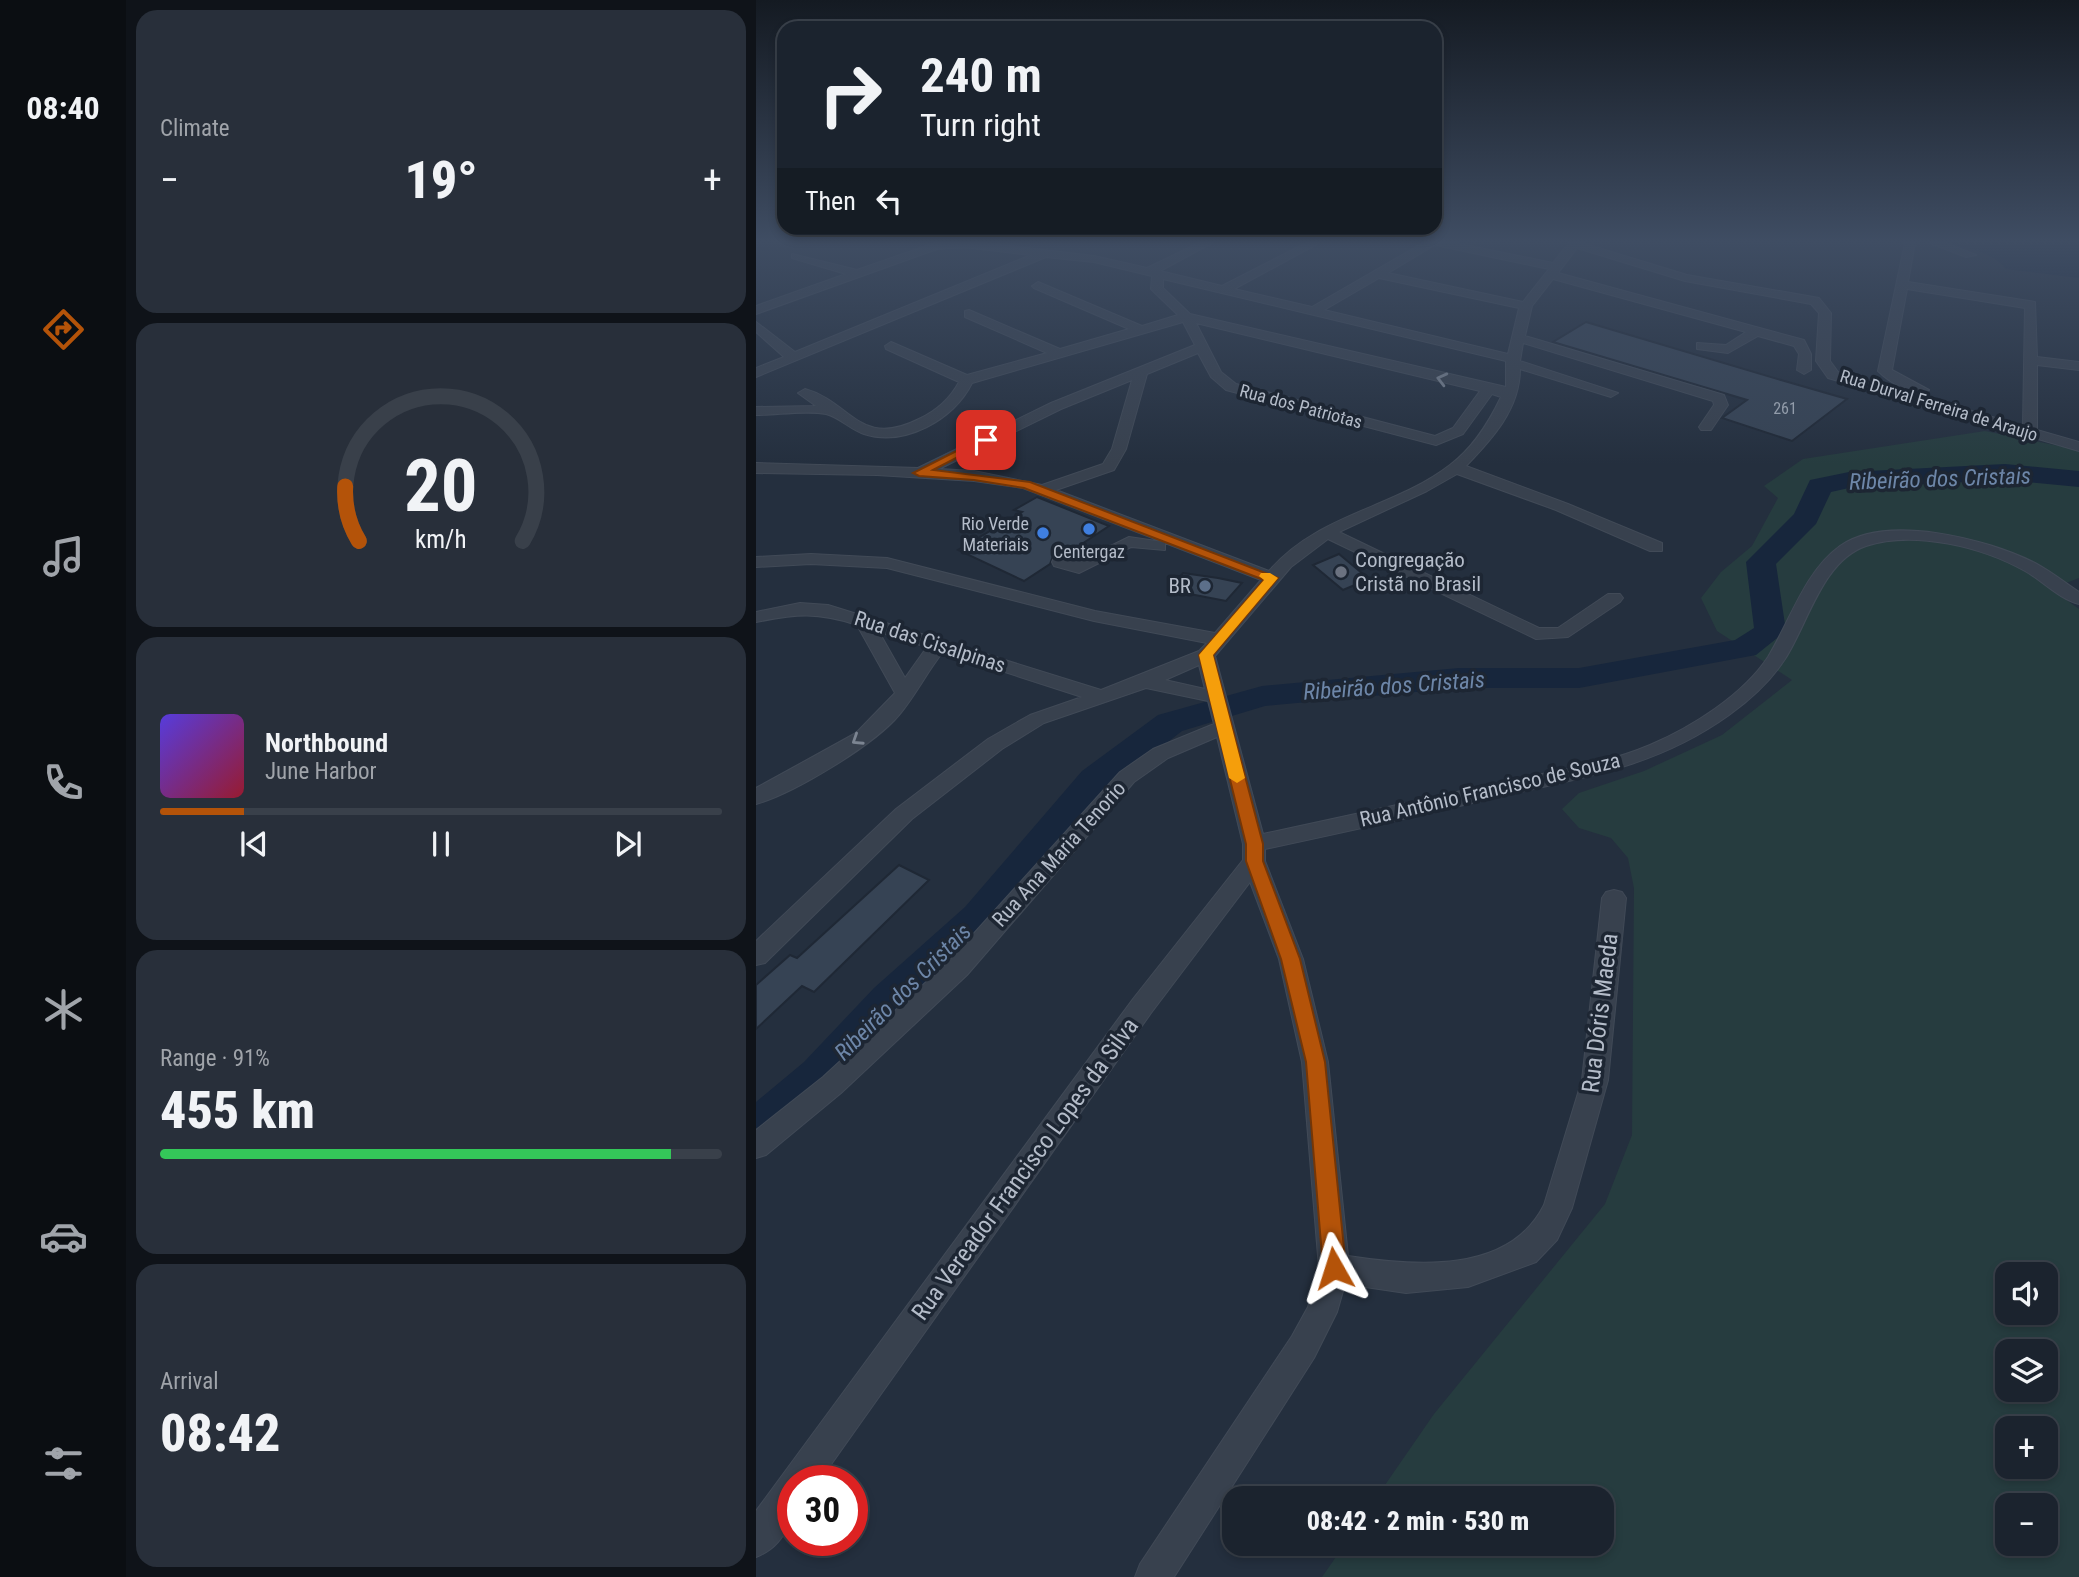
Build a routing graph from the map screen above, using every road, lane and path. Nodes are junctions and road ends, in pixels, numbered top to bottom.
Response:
1 (893, 317) edge
2 (975, 317) edge
3 (1110, 317) edge
4 (1186, 317) junction
5 (1332, 317) edge
6 (1521, 317) edge
7 (1709, 317) edge
8 (1825, 317) edge
9 (1896, 317) edge
10 (2031, 317) edge
11 (756, 326) edge
12 (1139, 329) junction
13 (1757, 331) junction
14 (1519, 338) junction
15 (891, 346) dead end
16 (1702, 346) dead end
17 (1202, 347) junction
18 (1059, 353) junction
19 (794, 358) junction
20 (2031, 360) junction
21 (1513, 361) junction
22 (2079, 366) edge
23 (1804, 370) dead end
24 (1141, 371) junction
25 (756, 373) edge
26 (966, 380) junction
27 (1488, 390) junction
28 (805, 393) dead end
29 (1611, 393) dead end
30 (1508, 394) junction
31 (834, 410) junction
32 (756, 411) edge
33 (1979, 418) junction
34 (1706, 427) dead end
35 (2030, 433) junction
36 (2079, 447) edge
37 (756, 468) edge
38 (1456, 468) junction
39 (919, 473) junction
40 (1041, 490) junction
41 (1326, 532) junction
42 (1656, 547) dead end
43 (1199, 550) junction
44 (756, 562) edge
45 (1060, 562) dead end
46 (1272, 578) junction
47 (1614, 598) dead end
48 (2079, 599) edge
49 (756, 617) edge
50 (863, 620) junction
51 (939, 646) junction
52 (1213, 647) junction
53 (1145, 682) junction
54 (904, 692) junction
55 (1102, 696) junction
56 (1219, 711) junction
57 (756, 797) edge
58 (1254, 853) junction
59 (1614, 898) dead end
60 (756, 956) edge
61 (756, 1146) edge
62 (1334, 1268) junction
63 (811, 1465) edge
64 (777, 1512) edge
65 (756, 1541) edge
66 (1153, 1577) edge

1 - 19 street
2 - 18 street
3 - 12 street
4 - 12 street
4 - 17 street, Rua dos Patriotas
27 -> 4 street
5 - 21 street
6 - 14 street
7 - 13 street
8 - 33 street, Rua Durval Ferreira de Araujo
9 - 33 street
10 - 20 street
11 - 19 street
12 - 18 street
13 - 16 street
13 - 23 street
14 - 21 street
14 - 34 street
15 - 26 street
17 - 24 street
17 - 27 street, Rua dos Patriotas
18 - 26 street
19 - 25 street
20 - 22 street
20 - 35 street
21 - 29 street
21 - 30 street
24 - 39 street
24 - 40 street
26 - 31 street
27 - 30 street
28 - 31 street
30 - 38 street
31 - 32 street
33 - 35 street, Rua Durval Ferreira de Araujo
35 - 36 street, Rua Durval Ferreira de Araujo
37 - 39 street
38 - 41 street
38 - 42 street
39 - 40 street
40 - 43 street
41 - 46 street
41 - 47 street
43 - 45 street
43 - 46 street
44 - 52 street
46 - 52 street
48 - 58 street, Rua Antônio Francisco de Souza
49 - 50 street, Rua das Cisalpinas
50 - 51 street, Rua das Cisalpinas
50 - 54 street
51 - 54 street
51 - 55 street, Rua das Cisalpinas
52 - 53 street
52 - 56 street
53 - 55 street
53 - 56 street
54 -> 57 street
55 - 60 street
56 - 58 street
56 - 61 street, Rua Ana Maria Tenorio
58 - 62 street
58 - 63 street, Rua Vereador Francisco Lopes da Silva
59 - 62 street, Rua Dóris Maeda
62 - 66 street
64 - 65 street

